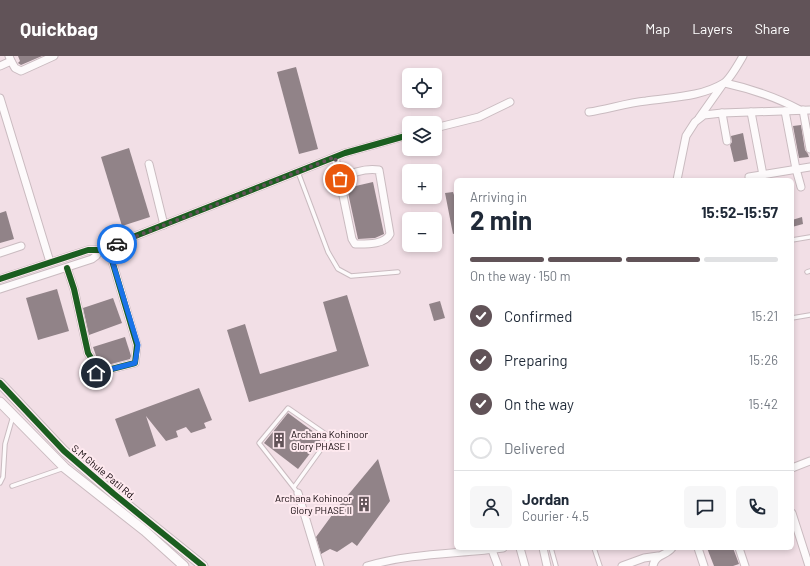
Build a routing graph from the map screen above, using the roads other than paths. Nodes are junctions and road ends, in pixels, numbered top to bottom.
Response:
1 (54, 56) edge
2 (743, 56) edge
3 (10, 59) edge
4 (0, 66) edge
5 (724, 83) junction
6 (0, 98) edge
7 (510, 102) dead end
8 (804, 110) edge
9 (785, 111) junction
10 (589, 112) dead end
11 (751, 112) junction
12 (722, 113) junction
13 (698, 119) junction
14 (442, 126) edge
15 (402, 137) edge
16 (727, 142) dead end
17 (810, 149) edge
18 (335, 157) junction
19 (149, 164) dead end
20 (810, 167) edge
21 (796, 169) junction
22 (298, 172) junction
23 (763, 175) junction
24 (749, 177) dead end
25 (677, 178) edge
26 (340, 179) junction
27 (801, 187) dead end
28 (164, 225) junction
29 (810, 237) edge
30 (794, 240) edge
31 (21, 246) dead end
32 (108, 247) junction
33 (100, 250) junction
34 (0, 253) edge
35 (50, 262) junction
36 (67, 268) junction
37 (398, 272) dead end
38 (0, 279) edge
39 (0, 289) edge
40 (810, 314) edge
41 (794, 318) edge
42 (0, 383) edge
43 (0, 402) edge
44 (13, 416) junction
45 (810, 461) edge
46 (794, 467) edge
47 (65, 468) junction
48 (0, 483) edge
49 (12, 486) dead end
50 (296, 490) junction
51 (794, 523) edge
52 (492, 550) joint
53 (521, 550) edge
54 (544, 550) edge
55 (552, 550) edge
56 (595, 550) edge
57 (671, 550) edge
58 (699, 550) edge
59 (740, 550) edge
60 (658, 556) junction
61 (397, 562) edge
62 (184, 566) edge
63 (203, 566) edge
64 (320, 566) edge
65 (367, 566) edge
66 (498, 566) edge
67 (525, 566) edge
68 (548, 566) edge
69 (556, 566) edge
70 (600, 566) edge
71 (622, 566) edge
72 (653, 566) edge
73 (704, 566) edge
74 (745, 566) edge
75 (809, 566) edge

1 - 3 street
2 - 5 street
3 - 4 street
5 - 8 street
5 - 10 street
5 - 13 street
6 - 35 street
7 - 14 street
8 - 9 street
8 - 17 street
9 - 11 street
9 - 21 street
11 - 12 street
11 - 23 street
12 - 13 street
12 - 16 street
13 - 25 street
15 - 18 street
18 - 22 street
18 - 26 street
19 - 28 street
20 - 21 street
21 - 23 street
21 - 27 street
22 - 28 street
22 - 37 lane
23 - 24 street
26 - 26 street
28 - 32 street
29 - 30 lane
31 - 34 street
32 - 33 street
32 - 36 street
33 - 35 street
33 - 36 street
35 - 38 street
36 - 39 street
40 - 41 lane
42 - 63 street, S.M Ghule Patil Rd.
43 - 44 street, S.M Ghule Patil Rd.
44 - 47 street, S.M Ghule Patil Rd.
44 - 48 lane
45 - 46 street
47 - 49 lane
47 - 62 street, S.M Ghule Patil Rd.
50 - 50 lane
50 - 64 street
51 - 75 street
52 - 61 street
52 - 66 street
53 - 67 street
54 - 68 street
55 - 69 lane
56 - 70 lane
57 - 60 street
58 - 73 street
59 - 74 street
60 - 71 street
60 - 72 street
61 - 65 street

